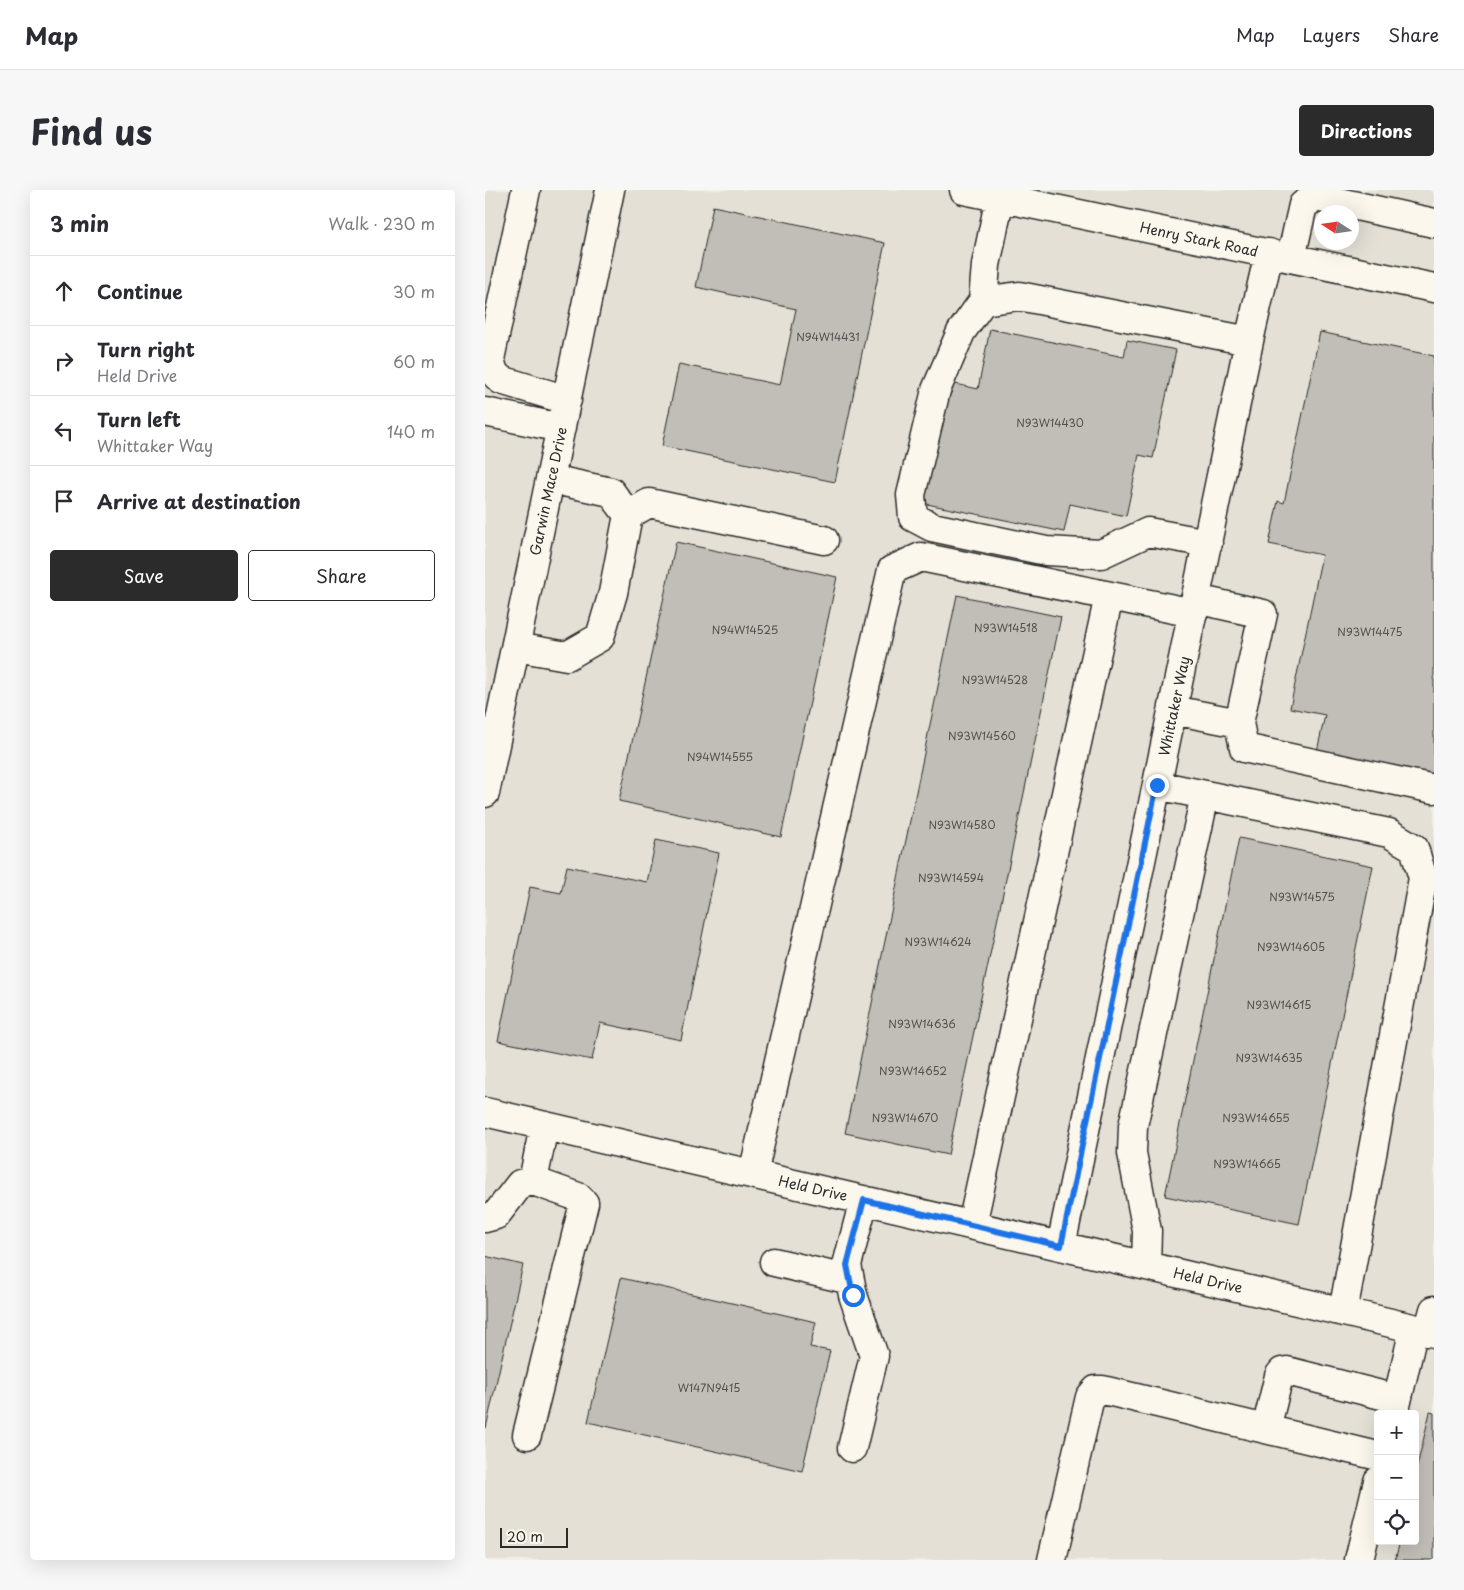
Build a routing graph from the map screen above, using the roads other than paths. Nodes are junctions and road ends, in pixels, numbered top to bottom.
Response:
1 (526, 190) edge
2 (610, 190) edge
3 (965, 190) edge
4 (1000, 197) junction
5 (1434, 223) edge
6 (1280, 256) junction
7 (1434, 288) edge
8 (983, 301) junction
9 (1249, 341) junction
10 (567, 400) junction
11 (485, 412) edge
12 (561, 428) junction
13 (550, 479) junction
14 (628, 515) junction
15 (824, 540) dead end
16 (1207, 543) junction
17 (1109, 596) junction
18 (1194, 606) junction
19 (515, 647) junction
20 (1173, 710) junction
21 (1241, 735) junction
22 (1157, 785) junction
23 (1434, 790) edge
24 (485, 793) edge
25 (1205, 795) junction
26 (485, 1112) edge
27 (544, 1126) junction
28 (753, 1174) junction
29 (533, 1181) junction
30 (864, 1200) junction
31 (485, 1218) edge
32 (972, 1226) junction
33 (1061, 1246) junction
34 (774, 1262) dead end
35 (1146, 1266) junction
36 (850, 1280) junction
37 (1343, 1312) junction
38 (1427, 1326) edge
39 (1395, 1406) edge
40 (1266, 1429) junction
41 (527, 1435) dead end
42 (852, 1448) dead end
43 (1374, 1455) edge
44 (1374, 1498) edge
45 (1052, 1560) edge
46 (1359, 1560) edge

1 - 10 street
2 - 10 street, Garwin Mace Drive
3 - 4 street, Henry Stark Road
4 - 6 street, Henry Stark Road
4 - 8 street
5 - 6 street, Whittaker Way
6 - 7 street, Henry Stark Road
6 - 9 street, Whittaker Way
8 - 9 street
8 - 16 street
9 - 16 street, Whittaker Way
10 - 12 street, Garwin Mace Drive
11 - 12 street
12 - 13 street, Garwin Mace Drive
13 - 14 street
13 - 19 street, Garwin Mace Drive
14 - 15 street
14 - 19 street
16 - 18 street, Whittaker Way
17 - 18 street
17 - 28 street
17 - 32 street
18 - 20 street, Whittaker Way
18 - 21 street
19 - 24 street, Garwin Mace Drive
20 - 21 street
20 - 22 street, Whittaker Way
21 - 23 street
22 - 25 street
22 - 33 street, Whittaker Way
25 - 35 street
25 - 37 street
26 - 27 street, Held Drive
27 - 28 street, Held Drive
27 - 29 street
28 - 30 street, Held Drive
29 - 31 street
29 - 41 street
30 - 32 street, Held Drive
30 - 36 street
32 - 33 street, Held Drive
33 - 35 street, Held Drive
34 - 36 street
35 - 37 street, Held Drive
36 - 42 street
37 - 38 street, Held Drive
38 - 39 street
39 - 40 street
40 - 43 street
40 - 45 street
44 - 46 street

